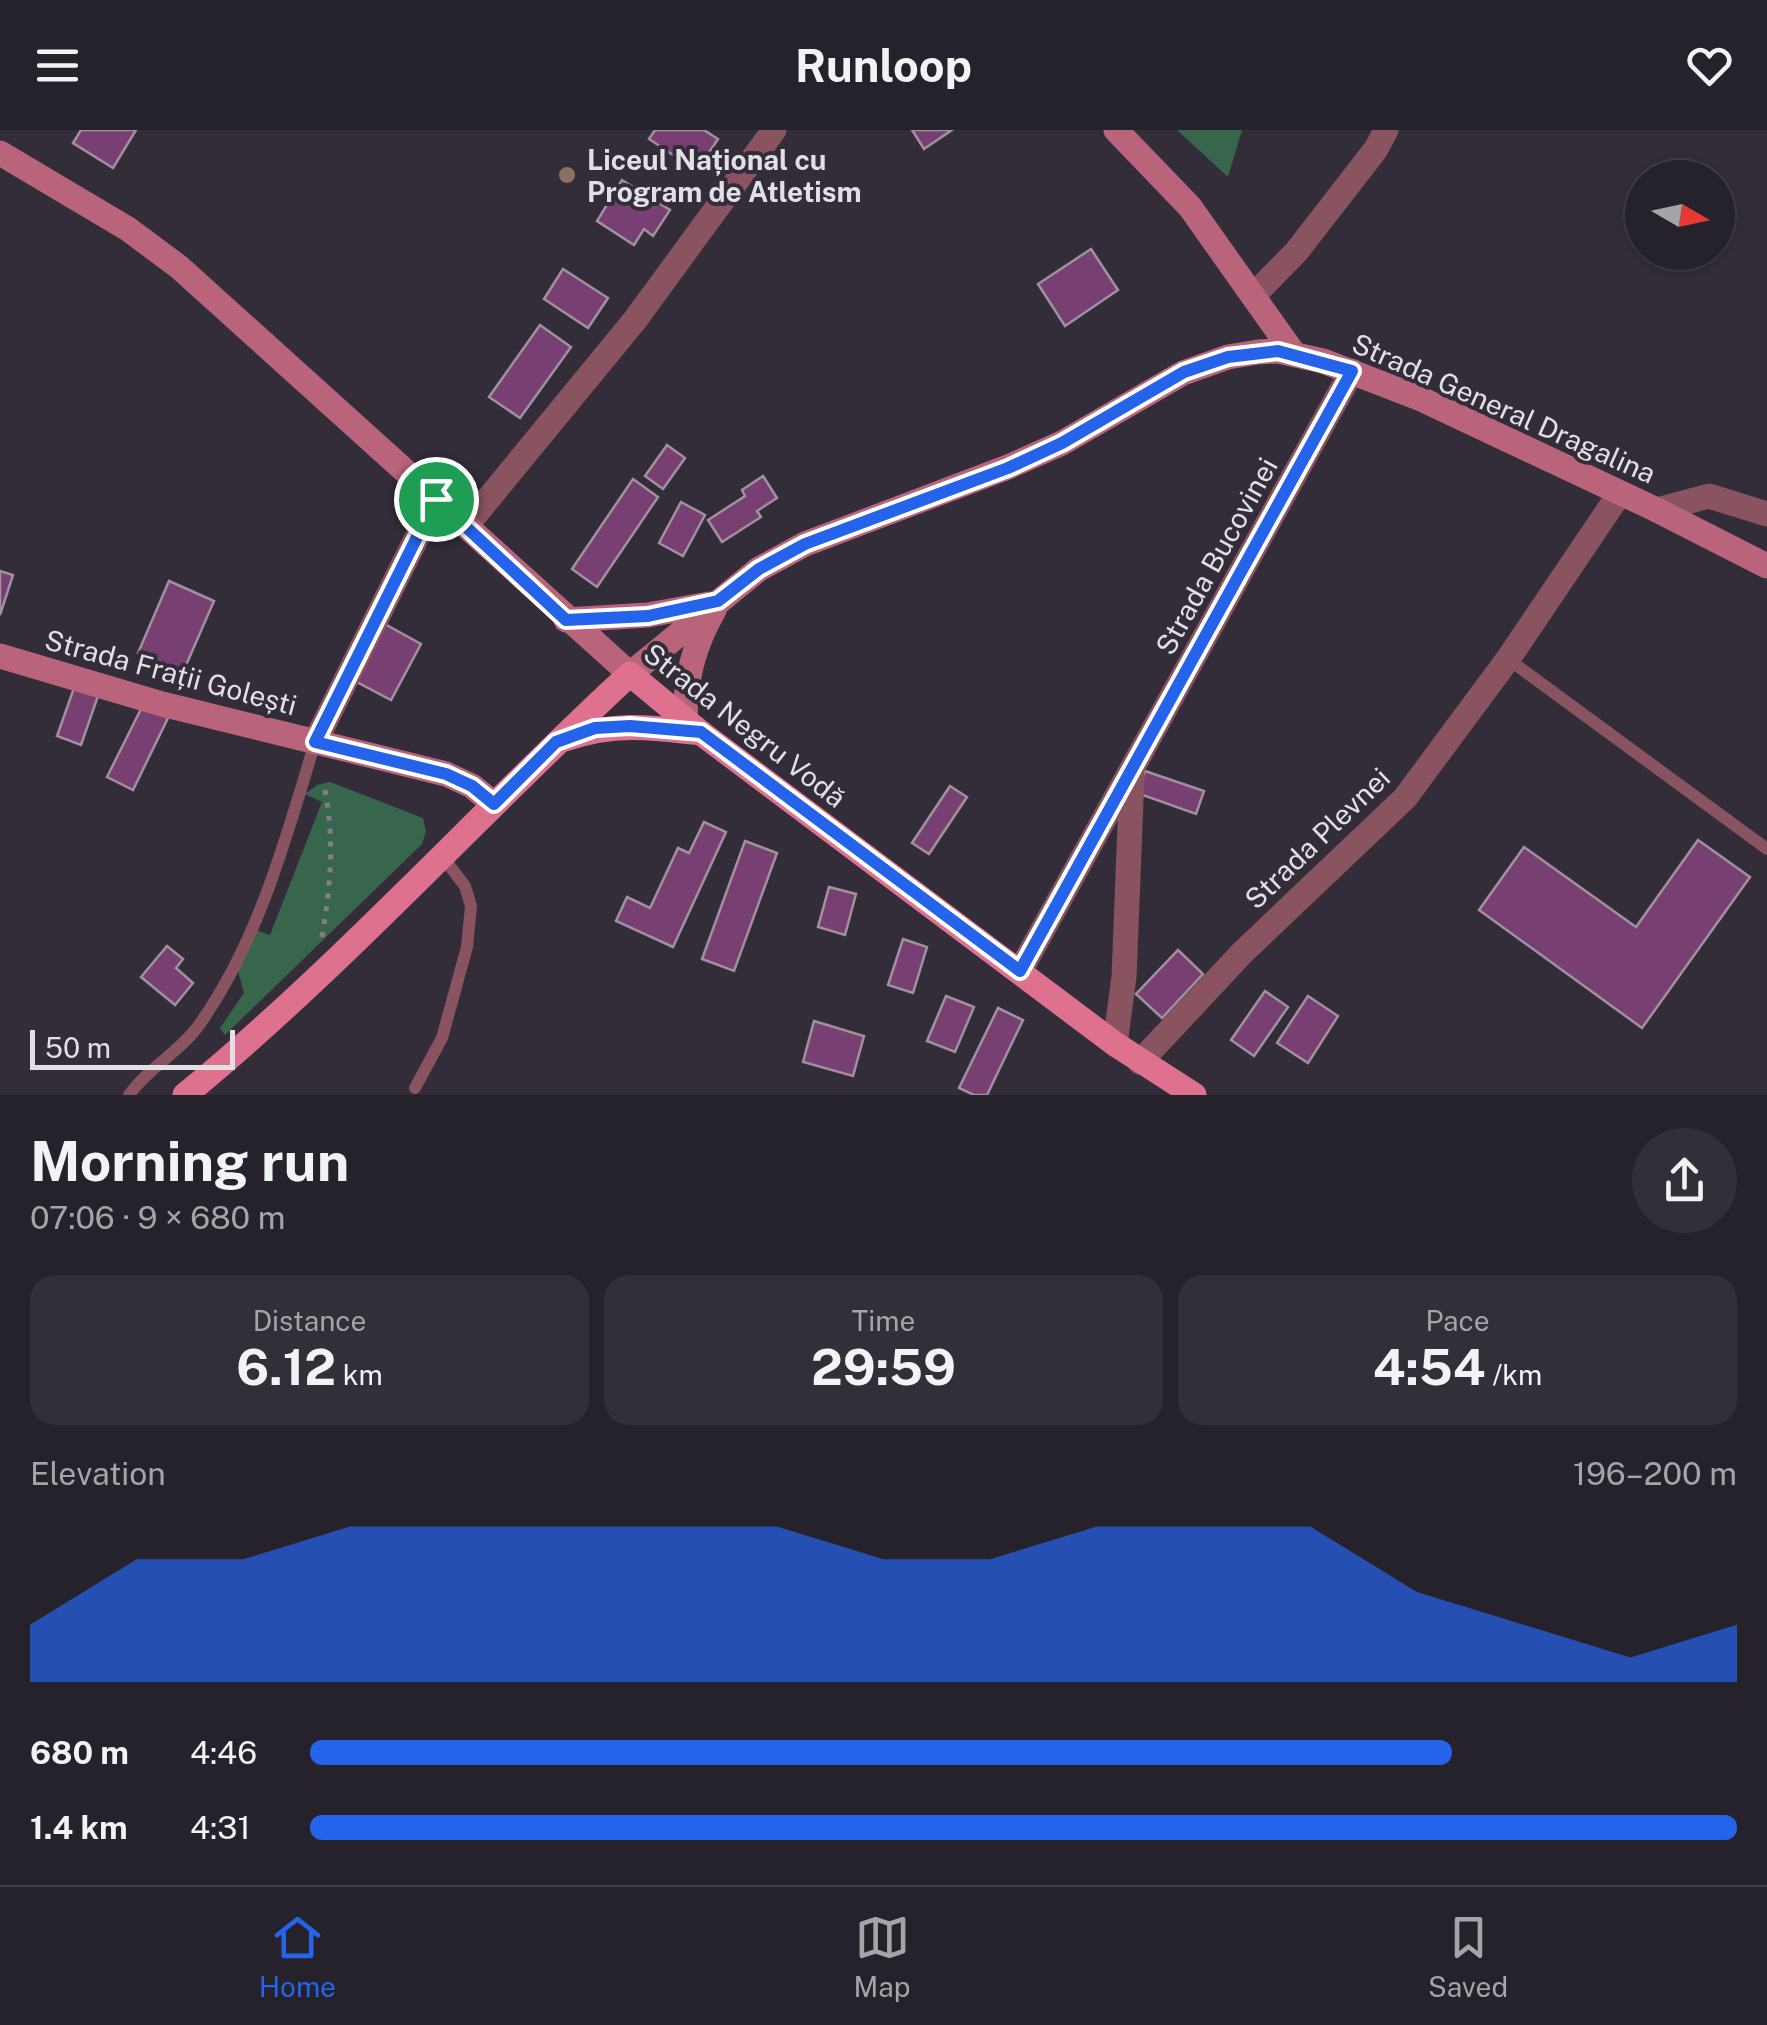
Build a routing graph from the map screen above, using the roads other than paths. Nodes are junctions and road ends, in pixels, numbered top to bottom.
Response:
1 (774, 130) edge
2 (1116, 130) edge
3 (1386, 130) edge
4 (0, 153) edge
5 (1253, 296) junction
6 (1294, 354) junction
7 (1352, 371) junction
8 (1620, 493) junction
9 (436, 499) junction
10 (1657, 510) junction
11 (1767, 514) edge
12 (466, 526) junction
13 (1767, 566) edge
14 (718, 601) junction
15 (566, 620) junction
16 (0, 656) edge
17 (1508, 659) junction
18 (630, 674) junction
19 (693, 726) junction
20 (315, 742) junction
21 (556, 742) junction
22 (1132, 770) junction
23 (494, 804) junction
24 (1767, 848) edge
25 (442, 856) junction
26 (1020, 971) junction
27 (1114, 1044) junction
28 (1140, 1062) junction
29 (415, 1088) dead end
30 (129, 1095) edge
31 (185, 1095) edge
32 (1194, 1095) edge

1 - 12 street
2 - 5 main road
3 - 5 street
4 - 9 main road, Strada Negru Vodă
5 - 6 main road
6 - 7 main road, Strada General Dragalina
6 - 14 main road, Strada General Dragalina
7 - 8 main road, Strada General Dragalina
7 - 22 street, Strada Bucovinei
8 - 10 main road, Strada General Dragalina
8 - 17 street, Strada Plevnei
9 - 12 main road, Strada Negru Vodă
9 - 20 street
10 - 11 street
10 - 13 main road, Strada General Dragalina
12 - 15 main road, Strada Negru Vodă
14 - 15 main road
14 - 18 main road, Strada General Dragalina
14 - 19 main road
15 - 18 main road, Strada Negru Vodă
16 - 20 main road, Strada Frații Golești
17 - 24 lane
17 - 28 street, Strada Plevnei
18 - 19 main road, Strada Negru Vodă
18 - 21 main road
19 - 21 main road
19 - 26 main road, Strada Negru Vodă
20 - 23 main road, Strada Frații Golești
20 - 30 lane
21 - 23 main road
22 - 26 street, Strada Bucovinei
22 - 27 street, Strada Bucovinei
23 - 25 main road
25 - 29 lane
25 - 31 main road
26 - 27 main road, Strada Negru Vodă
27 - 28 main road, Strada Negru Vodă
28 - 32 main road, Strada Negru Vodă

